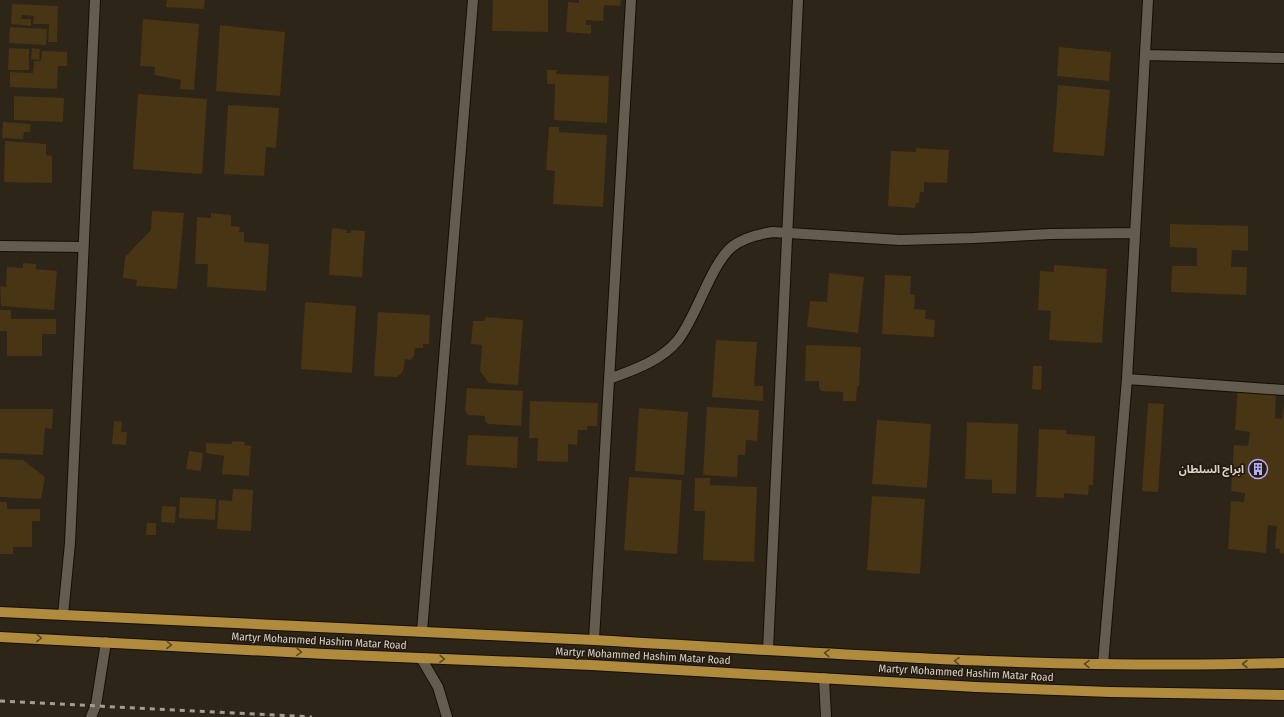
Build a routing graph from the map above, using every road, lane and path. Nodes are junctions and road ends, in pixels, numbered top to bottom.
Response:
1 (95, 0) edge
2 (473, 0) edge
3 (632, 0) edge
4 (798, 0) edge
5 (1148, 0) edge
6 (1145, 55) junction
7 (1284, 58) edge
8 (786, 232) junction
9 (1135, 233) junction
10 (0, 246) edge
11 (83, 247) junction
12 (609, 379) junction
13 (1127, 379) junction
14 (1284, 390) edge
15 (0, 612) edge
16 (63, 615) junction
17 (422, 631) junction
18 (0, 637) edge
19 (594, 640) junction
20 (106, 642) junction
21 (768, 650) junction
22 (421, 658) junction
23 (1284, 663) edge
24 (1103, 664) junction
25 (824, 678) junction
26 (1284, 695) edge
27 (91, 717) edge
28 (447, 717) edge
29 (826, 717) edge

1 - 11 street
2 - 17 street
3 - 12 street
4 - 8 street
5 - 6 street
6 - 7 street
6 - 9 street
8 - 9 street
8 - 12 street
8 - 21 street
9 - 13 street
10 - 11 street
11 - 16 street
12 - 19 street
13 - 14 street
13 - 24 street
15 - 16 main road, Martyr Mohammed Hashim Matar Road
16 - 17 main road, Martyr Mohammed Hashim Matar Road
17 - 19 main road, Martyr Mohammed Hashim Matar Road
18 -> 20 main road, Martyr Mohammed Hashim Matar Road
19 - 21 main road, Martyr Mohammed Hashim Matar Road
20 -> 22 main road, Martyr Mohammed Hashim Matar Road
20 - 27 street
24 -> 21 main road, Martyr Mohammed Hashim Matar Road
22 -> 25 main road, Martyr Mohammed Hashim Matar Road
22 - 28 street
23 -> 24 main road, Martyr Mohammed Hashim Matar Road
25 - 26 main road, Martyr Mohammed Hashim Matar Road
25 - 29 street

